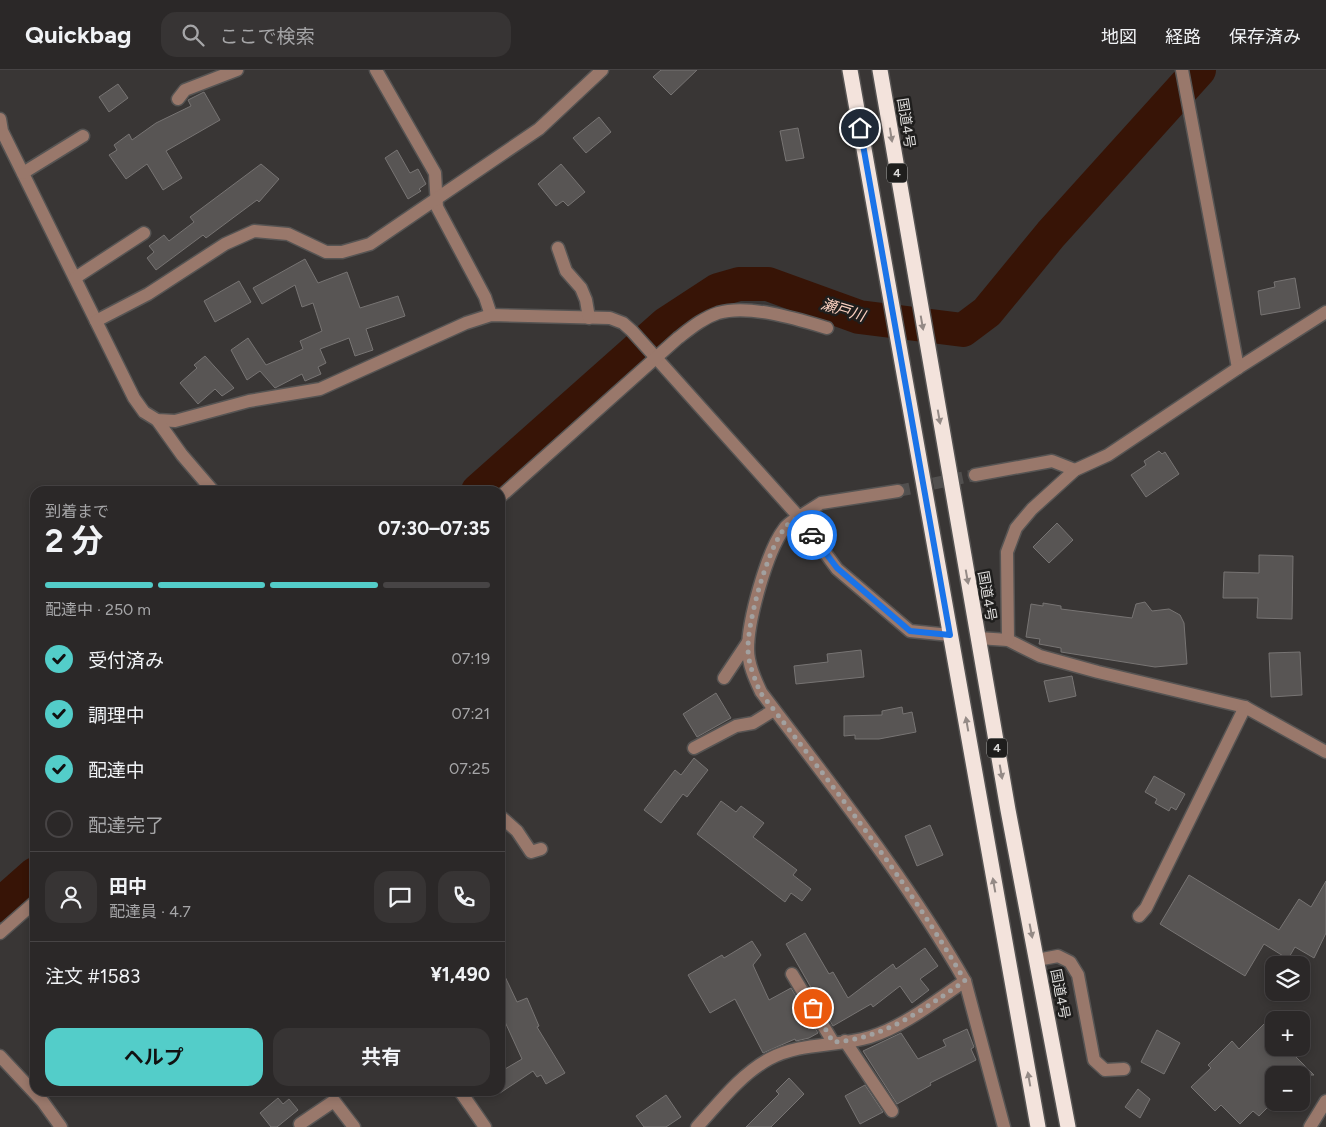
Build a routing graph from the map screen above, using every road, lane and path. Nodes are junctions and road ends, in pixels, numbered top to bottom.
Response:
1 (237, 70) edge
2 (376, 70) edge
3 (602, 70) edge
4 (850, 70) edge
5 (880, 70) edge
6 (1182, 70) edge
7 (178, 99) dead end
8 (1, 127) edge
9 (83, 136) dead end
10 (23, 173) junction
11 (437, 198) junction
12 (144, 233) dead end
13 (558, 248) dead end
14 (75, 278) junction
15 (1326, 312) edge
16 (492, 315) junction
17 (589, 318) junction
18 (96, 321) junction
19 (827, 328) dead end
20 (654, 355) junction
21 (1238, 368) junction
22 (157, 420) junction
23 (1075, 470) junction
24 (975, 476) tunnel mouth
25 (209, 486) edge
26 (898, 491) tunnel mouth
27 (505, 492) edge
28 (799, 517) junction
29 (950, 635) junction
30 (978, 638) junction
31 (1008, 640) junction
32 (748, 642) junction
33 (724, 678) dead end
34 (1245, 707) junction
35 (774, 710) junction
36 (694, 748) dead end
37 (1326, 752) edge
38 (505, 820) edge
39 (541, 849) dead end
40 (30, 906) edge
41 (1139, 916) dead end
42 (0, 933) edge
43 (1036, 960) junction
44 (792, 974) dead end
45 (965, 981) junction
46 (839, 1042) junction
47 (0, 1056) edge
48 (1124, 1069) dead end
49 (30, 1088) edge
50 (37, 1096) edge
51 (463, 1096) edge
52 (1326, 1103) edge
53 (892, 1112) dead end
54 (300, 1124) dead end
55 (61, 1127) edge
56 (354, 1127) edge
57 (485, 1127) edge
58 (697, 1127) edge
59 (1004, 1127) edge
60 (1038, 1127) edge
61 (1068, 1127) edge
62 (1310, 1127) edge

1 - 7 street
2 - 11 street
3 - 11 street
4 - 29 highway, 4
5 -> 30 highway, 国道4号 / 4
6 - 21 street
8 - 10 street
9 - 10 street
10 - 14 street
11 - 16 street
11 - 18 street
12 - 14 street
13 - 17 street
14 - 18 street
15 - 21 street
16 - 17 street
16 - 22 street
17 - 20 street
18 - 22 street
19 - 20 street
20 - 27 street
20 - 28 street
21 - 23 street
22 - 25 street
23 - 24 street
23 - 31 street
26 - 28 street
28 - 29 street
28 - 32 street
60 -> 29 highway, 4
30 - 31 street
30 -> 43 highway, 国道4号 / 4
31 - 34 street
32 - 33 street
32 - 35 street
34 - 37 street
34 - 41 street
35 - 36 street
35 - 45 street
38 - 39 street
40 - 42 street
43 - 48 street
43 - 61 highway, 国道4号 / 4
44 - 46 street
45 - 46 street
45 - 59 street
46 - 53 street
46 - 58 street
47 - 49 street
50 - 55 street
51 - 57 street
52 - 62 street
54 - 56 street

